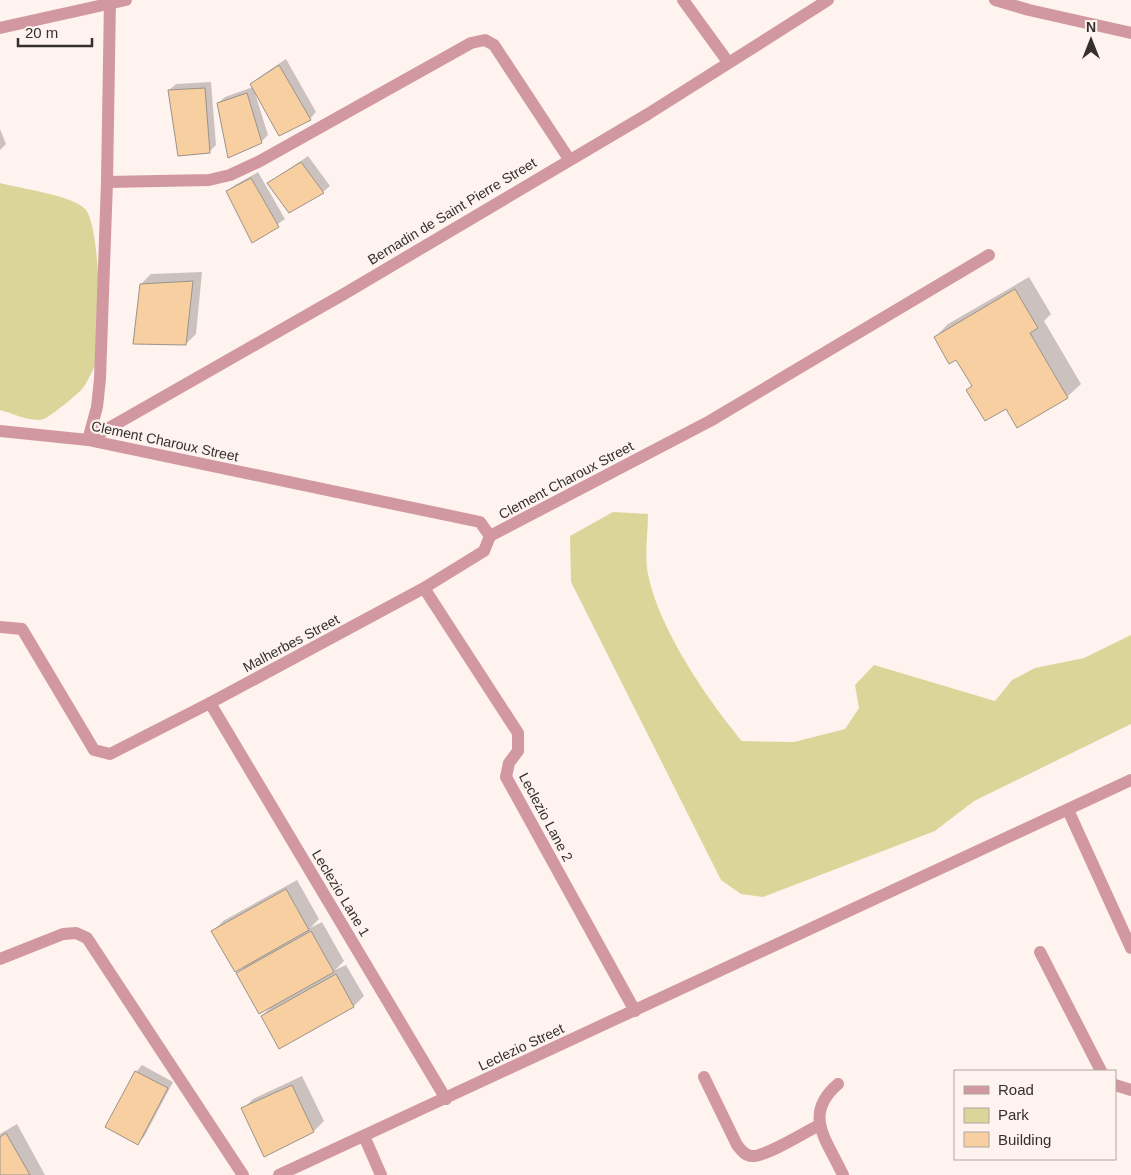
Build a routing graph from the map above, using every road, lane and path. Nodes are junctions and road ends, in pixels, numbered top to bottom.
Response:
1 (126, 0) edge
2 (683, 0) edge
3 (828, 0) edge
4 (995, 0) edge
5 (110, 2) edge
6 (0, 28) edge
7 (1131, 33) edge
8 (728, 62) junction
9 (569, 159) junction
10 (107, 182) junction
11 (989, 255) dead end
12 (0, 431) edge
13 (88, 440) junction
14 (490, 536) junction
15 (424, 588) junction
16 (0, 627) edge
17 (210, 704) junction
18 (1131, 780) edge
19 (1068, 810) junction
20 (1131, 948) edge
21 (1040, 952) dead end
22 (0, 960) edge
23 (635, 1012) junction
24 (1100, 1070) edge
25 (704, 1077) dead end
26 (838, 1084) dead end
27 (1116, 1085) edge
28 (1131, 1090) edge
29 (446, 1099) junction
30 (820, 1125) junction
31 (364, 1136) junction
32 (243, 1175) edge
33 (279, 1175) edge
34 (381, 1175) edge
35 (843, 1175) edge

1 - 5 street
2 - 8 street
3 - 8 street, Bernadin de Saint Pierre Street
4 - 7 street
5 - 6 street
5 - 10 street
8 - 9 street, Bernadin de Saint Pierre Street
9 - 10 street
9 - 13 street, Bernadin de Saint Pierre Street
10 - 13 street
11 - 14 street, Clement Charoux Street
12 - 13 street, Clement Charoux Street
13 - 14 street, Clement Charoux Street
14 - 15 street, Malherbes Street
15 - 17 street, Malherbes Street
15 - 23 street, Leclezio Lane 2
16 - 17 street, Malherbes Street
17 - 29 street, Leclezio Lane 1
18 - 19 street, Leclezio Street
19 - 20 street
19 - 23 street, Leclezio Street
21 - 24 street
22 - 32 street
23 - 29 street, Leclezio Street
25 - 30 street
26 - 30 street
27 - 28 street
29 - 31 street, Leclezio Street
30 - 35 street
31 - 33 street, Leclezio Street
31 - 34 street

